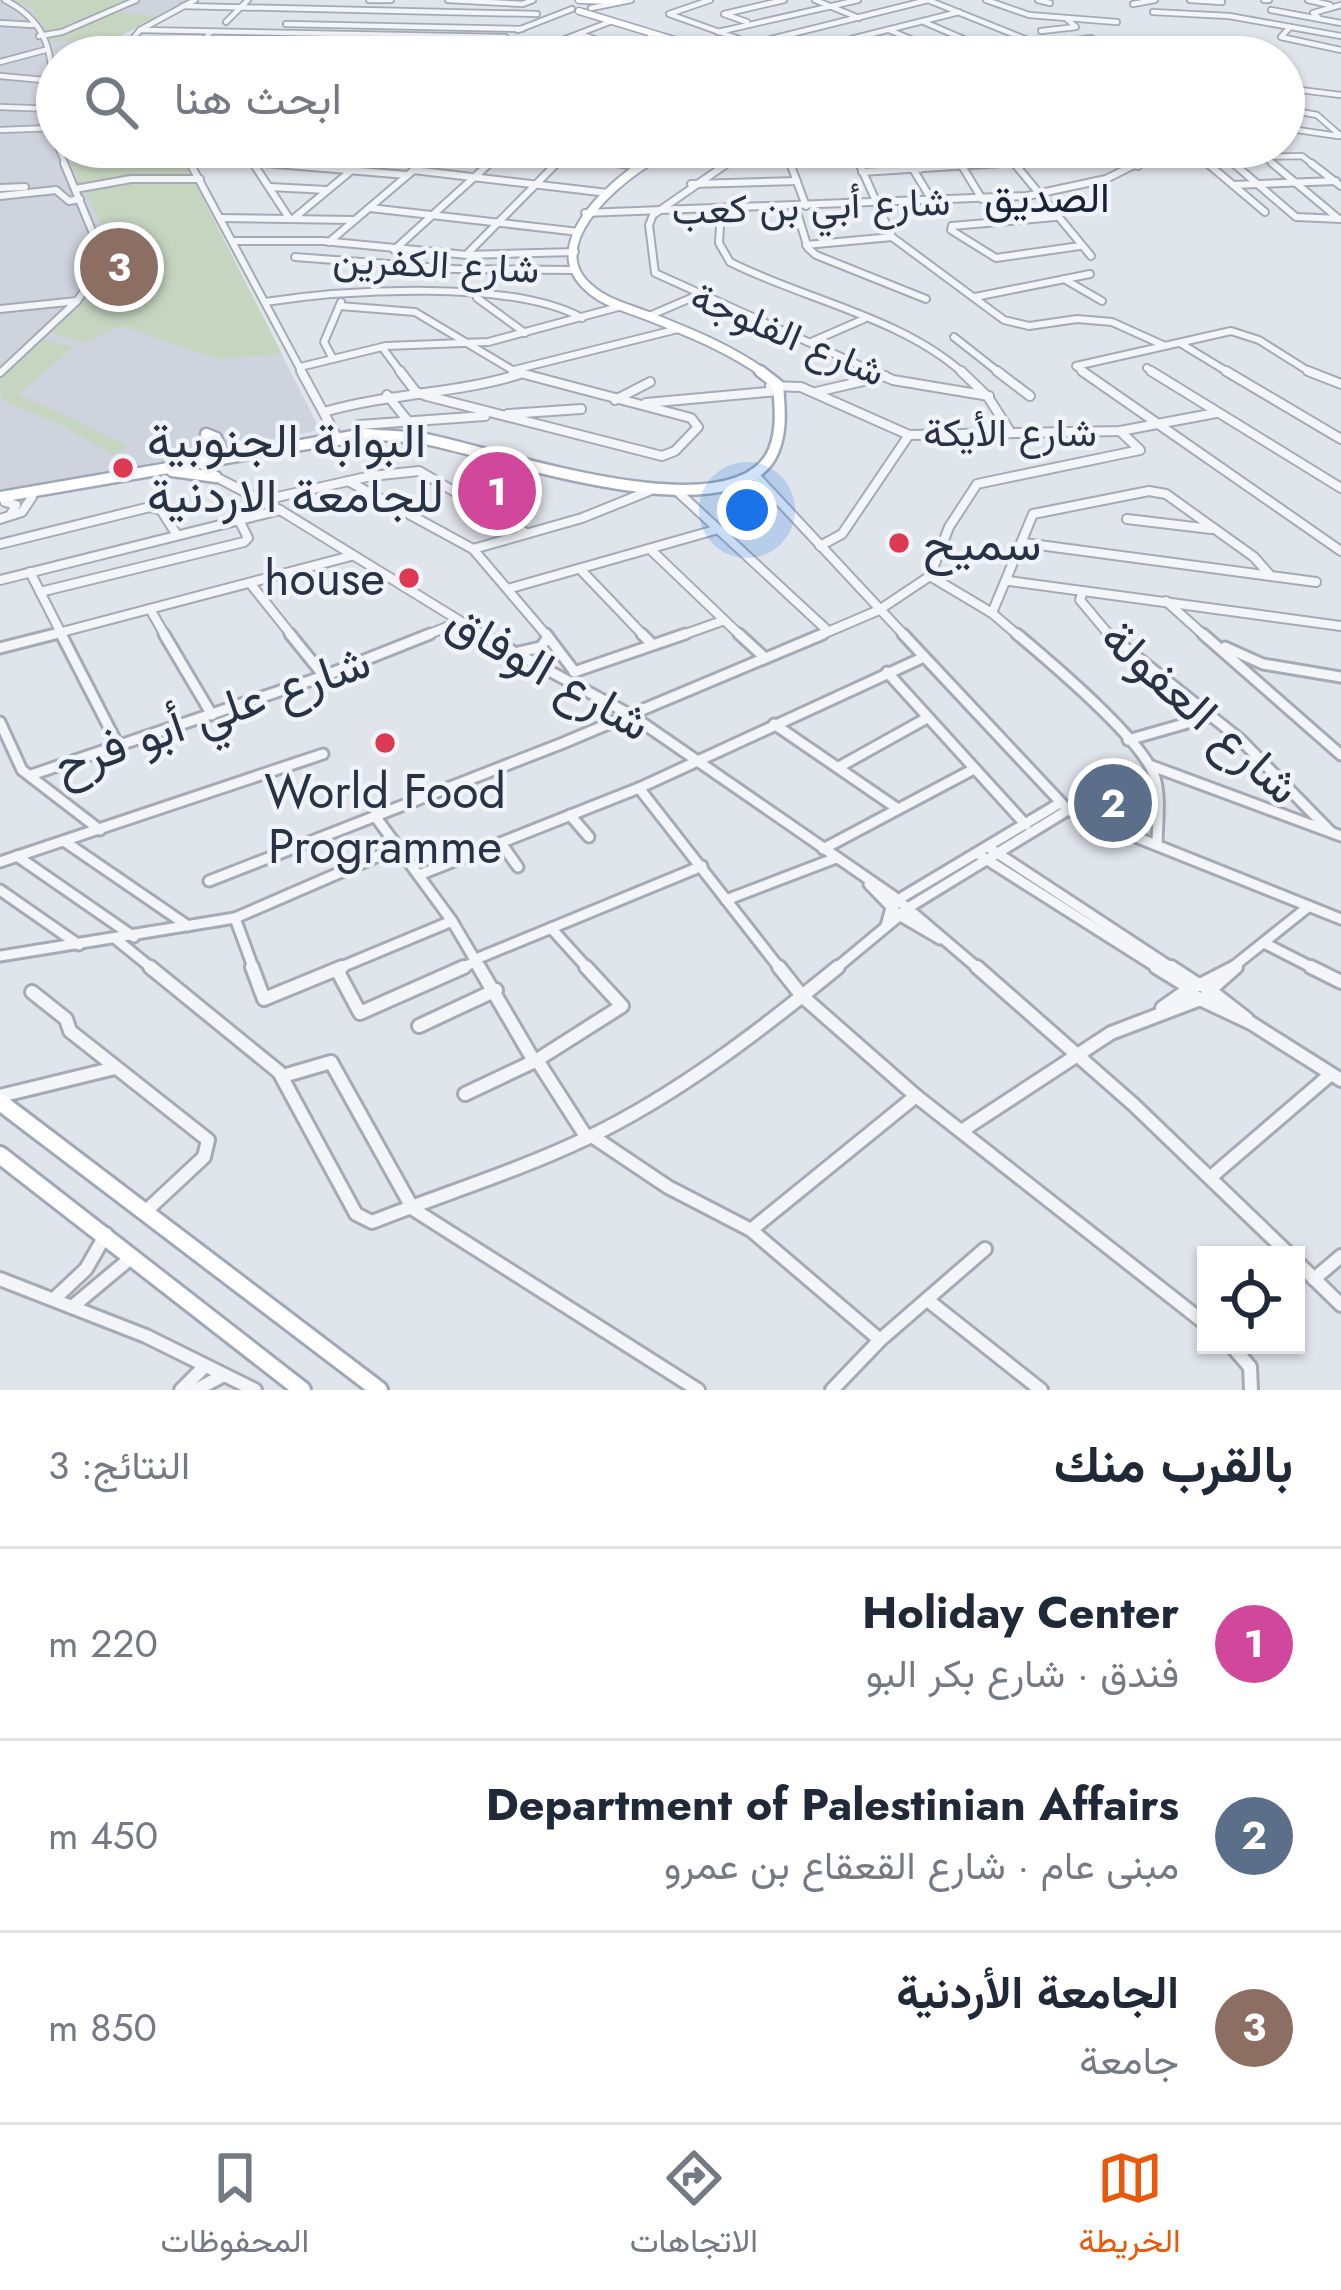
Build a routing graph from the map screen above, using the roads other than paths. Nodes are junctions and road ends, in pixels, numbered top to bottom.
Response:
1 (136, 0) edge
2 (195, 0) edge
3 (248, 0) edge
4 (369, 0) edge
5 (391, 0) edge
6 (448, 0) edge
7 (533, 0) edge
8 (710, 0) edge
9 (784, 0) edge
10 (815, 0) edge
11 (858, 0) edge
12 (986, 0) edge
13 (1038, 0) edge
14 (1155, 0) edge
15 (1190, 0) edge
16 (1308, 0) edge
17 (5, 1) edge
18 (603, 1) edge
19 (622, 1) edge
20 (927, 1) edge
21 (1222, 2) edge
22 (1050, 3) edge
23 (1133, 4) dead end
24 (183, 6) junction
25 (580, 6) edge
26 (830, 6) junction
27 (1339, 6) edge
28 (239, 8) junction
29 (297, 9) junction
30 (1271, 10) dead end
31 (385, 11) junction
32 (1153, 12) dead end
33 (957, 13) junction
34 (537, 14) dead end
35 (599, 15) junction
36 (859, 18) junction
37 (1066, 19) junction
38 (612, 21) junction
39 (33, 22) junction
40 (226, 22) dead end
41 (923, 22) junction
42 (1117, 22) dead end
43 (1341, 22) edge
44 (0, 23) edge
45 (752, 23) junction
46 (286, 24) junction
47 (376, 25) junction
48 (470, 27) junction
49 (1291, 28) junction
50 (522, 29) junction
51 (140, 30) junction
52 (889, 30) junction
53 (1041, 31) dead end
54 (211, 32) junction
55 (278, 32) junction
56 (718, 32) junction
57 (577, 33) junction
58 (370, 34) junction
59 (654, 34) joint
60 (792, 34) joint
61 (467, 35) junction
62 (39, 36) joint
63 (135, 36) edge
64 (206, 36) edge
65 (489, 36) edge
66 (506, 36) edge
67 (506, 36) edge
68 (570, 36) edge
69 (585, 36) edge
70 (660, 36) edge
71 (730, 36) edge
72 (785, 36) edge
73 (863, 36) edge
74 (904, 36) edge
75 (957, 36) edge
76 (1015, 36) edge
77 (1283, 36) edge
78 (1341, 36) edge
79 (1305, 43) edge
80 (1341, 50) edge
81 (36, 52) edge
82 (0, 62) edge
83 (0, 76) edge
84 (36, 79) edge
85 (1305, 90) edge
86 (1337, 95) edge
87 (0, 107) edge
88 (36, 108) edge
89 (1305, 113) edge
90 (36, 129) edge
91 (0, 130) edge
92 (1305, 132) edge
93 (1341, 137) edge
94 (1305, 158) edge
95 (67, 168) edge
96 (194, 168) edge
97 (258, 168) edge
98 (330, 168) edge
99 (416, 168) edge
100 (484, 168) edge
101 (553, 168) edge
102 (633, 168) edge
103 (716, 168) edge
104 (792, 168) edge
105 (860, 168) edge
106 (931, 168) edge
107 (963, 168) edge
108 (1016, 168) edge
109 (1133, 168) edge
110 (1213, 168) edge
111 (1238, 168) edge
112 (1278, 168) edge
113 (638, 169) joint
114 (916, 169) junction
115 (352, 170) junction
116 (862, 172) junction
117 (410, 173) junction
118 (199, 177) junction
119 (474, 177) junction
120 (797, 181) junction
121 (1297, 183) junction
122 (1339, 183) edge
123 (536, 184) junction
124 (692, 184) junction
125 (1257, 184) junction
126 (1233, 185) junction
127 (270, 187) junction
128 (74, 188) junction
129 (327, 190) junction
130 (0, 192) edge
131 (608, 193) junction
132 (1036, 194) junction
133 (80, 199) junction
134 (982, 199) junction
135 (933, 202) junction
136 (874, 204) junction
137 (795, 206) junction
138 (806, 206) junction
139 (370, 208) junction
140 (721, 209) junction
141 (656, 212) junction
142 (1265, 212) dead end
143 (585, 213) junction
144 (434, 214) junction
145 (1055, 217) junction
146 (220, 218) junction
147 (291, 218) junction
148 (1340, 219) edge
149 (355, 220) junction
150 (498, 222) junction
151 (579, 232) junction
152 (892, 237) junction
153 (234, 241) junction
154 (329, 242) junction
155 (806, 244) junction
156 (1080, 246) junction
157 (394, 250) junction
158 (574, 253) junction
159 (467, 254) junction
160 (1090, 256) dead end
161 (295, 257) dead end
162 (576, 270) junction
163 (1090, 274) dead end
164 (1064, 279) junction
165 (344, 290) junction
166 (698, 296) junction
167 (975, 297) junction
168 (477, 298) junction
169 (926, 298) dead end
170 (77, 301) junction
171 (1102, 301) dead end
172 (265, 302) junction
173 (622, 306) junction
174 (340, 307) junction
175 (0, 309) edge
176 (649, 316) junction
177 (582, 318) junction
178 (864, 319) junction
179 (678, 329) junction
180 (524, 333) junction
181 (954, 337) dead end
182 (811, 342) junction
183 (1180, 343) junction
184 (464, 344) junction
185 (1163, 345) junction
186 (382, 347) junction
187 (333, 359) junction
188 (990, 365) junction
189 (300, 367) junction
190 (1147, 368) dead end
191 (959, 370) junction
192 (515, 372) junction
193 (0, 374) edge
194 (885, 376) junction
195 (650, 382) dead end
196 (1341, 384) edge
197 (775, 389) junction
198 (814, 391) junction
199 (416, 392) junction
200 (387, 395) junction
201 (989, 396) junction
202 (1030, 396) dead end
203 (614, 400) junction
204 (635, 404) junction
205 (604, 406) dead end
206 (581, 409) dead end
207 (1216, 413) junction
208 (496, 415) junction
209 (327, 416) junction
210 (408, 422) junction
211 (1157, 426) junction
212 (362, 430) junction
213 (1120, 431) junction
214 (1011, 433) junction
215 (206, 434) dead end
216 (909, 435) junction
217 (333, 439) junction
218 (1341, 439) edge
219 (432, 442) junction
220 (230, 457) junction
221 (203, 462) junction
222 (171, 471) junction
223 (753, 473) junction
224 (221, 476) junction
225 (348, 481) junction
226 (1341, 488) edge
227 (650, 491) junction
228 (678, 492) junction
229 (32, 497) junction
230 (262, 500) junction
231 (2, 501) edge
232 (280, 510) junction
233 (0, 518) edge
234 (1127, 519) dead end
235 (239, 520) junction
236 (715, 530) junction
237 (1216, 530) junction
238 (526, 533) junction
239 (177, 535) junction
240 (821, 543) junction
241 (1024, 543) junction
242 (0, 544) edge
243 (473, 549) junction
244 (650, 549) junction
245 (1341, 551) edge
246 (351, 556) junction
247 (580, 569) junction
248 (30, 572) junction
249 (1269, 574) junction
250 (930, 577) junction
251 (0, 580) edge
252 (1009, 581) junction
253 (1316, 582) dead end
254 (250, 583) junction
255 (511, 588) junction
256 (1083, 590) junction
257 (40, 592) junction
258 (1166, 602) junction
259 (150, 609) junction
260 (879, 610) junction
261 (992, 613) junction
262 (722, 621) junction
263 (459, 622) junction
264 (1341, 626) edge
265 (828, 631) junction
266 (59, 632) junction
267 (548, 637) junction
268 (1207, 637) junction
269 (652, 644) junction
270 (0, 648) edge
271 (517, 652) junction
272 (924, 657) junction
273 (765, 658) junction
274 (574, 671) junction
275 (887, 672) junction
276 (323, 676) junction
277 (562, 676) junction
278 (1341, 677) edge
279 (212, 715) junction
280 (631, 715) junction
281 (1212, 716) junction
282 (927, 718) junction
283 (0, 722) edge
284 (774, 724) junction
285 (1128, 740) junction
286 (118, 745) junction
287 (323, 754) dead end
288 (1341, 755) edge
289 (700, 762) junction
290 (17, 764) junction
291 (1152, 766) junction
292 (839, 767) junction
293 (0, 770) edge
294 (972, 770) junction
295 (31, 776) junction
296 (639, 788) junction
297 (1064, 807) junction
298 (898, 808) junction
299 (570, 815) junction
300 (375, 816) junction
301 (1026, 825) junction
302 (100, 830) junction
303 (1336, 833) edge
304 (589, 837) dead end
305 (64, 842) junction
306 (501, 843) junction
307 (1157, 845) junction
308 (399, 847) junction
309 (823, 849) junction
310 (987, 854) junction
311 (17, 856) junction
312 (836, 858) junction
313 (0, 862) edge
314 (701, 866) junction
315 (518, 867) dead end
316 (419, 875) junction
317 (863, 878) junction
318 (209, 880) dead end
319 (0, 890) edge
320 (726, 900) junction
321 (906, 902) junction
322 (1308, 907) junction
323 (895, 911) junction
324 (235, 917) junction
325 (1341, 919) edge
326 (452, 921) junction
327 (189, 928) junction
328 (551, 928) junction
329 (134, 937) junction
330 (117, 940) junction
331 (945, 941) junction
332 (1265, 944) junction
333 (79, 945) junction
334 (0, 956) edge
335 (477, 960) junction
336 (338, 970) junction
337 (1341, 982) edge
338 (496, 990) junction
339 (1200, 991) junction
340 (32, 992) dead end
341 (802, 996) junction
342 (419, 1026) dead end
343 (1080, 1050) junction
344 (535, 1060) junction
345 (115, 1068) junction
346 (283, 1076) junction
347 (1336, 1077) edge
348 (465, 1094) dead end
349 (916, 1096) junction
350 (0, 1099) edge
351 (963, 1130) junction
352 (590, 1137) junction
353 (0, 1155) edge
354 (1211, 1178) junction
355 (413, 1209) junction
356 (145, 1212) junction
357 (751, 1230) junction
358 (106, 1234) junction
359 (1281, 1246) edge
360 (985, 1249) dead end
361 (1341, 1256) edge
362 (134, 1257) junction
363 (1305, 1269) edge
364 (0, 1279) edge
365 (1315, 1279) junction
366 (54, 1299) junction
367 (930, 1302) junction
368 (1341, 1304) edge
369 (72, 1307) junction
370 (1197, 1317) edge
371 (880, 1340) junction
372 (1239, 1354) edge
373 (203, 1368) junction
374 (222, 1376) junction
375 (181, 1390) edge
376 (196, 1390) edge
377 (255, 1390) edge
378 (302, 1390) edge
379 (380, 1390) edge
380 (698, 1390) edge
381 (832, 1390) edge
382 (1041, 1390) edge
383 (1251, 1390) edge

1 - 62 street
2 - 24 street
3 - 28 street
4 - 5 street
5 - 31 street
6 - 7 street
8 - 56 street
9 - 45 street
10 - 26 street
11 - 26 street
12 - 37 street
13 - 22 street
14 - 23 street
15 - 21 street
16 - 27 street
17 - 39 street
18 - 19 main road
18 - 25 main road
19 - 25 street
19 - 35 main road
20 - 33 street
20 - 36 street
24 - 28 street
24 - 51 street
25 - 35 main road
25 - 38 main road
25 - 50 street
25 - 66 street
26 - 36 street
26 - 45 street
27 - 43 street
28 - 29 street
28 - 40 street
29 - 31 street
29 - 46 street
30 - 43 street
31 - 34 street
31 - 47 street
32 - 49 street
33 - 41 street
33 - 76 street
35 - 38 main road
36 - 60 street
37 - 42 street
37 - 53 street
38 - 57 street
38 - 59 main road
39 - 44 street
39 - 62 street
41 - 52 street
41 - 75 street
45 - 56 street
46 - 47 street
46 - 55 street
47 - 48 street
47 - 58 street
48 - 50 street
48 - 61 street
49 - 77 street
49 - 78 street
50 - 67 street
51 - 54 street
51 - 63 street
52 - 73 street
52 - 74 street
54 - 55 street
54 - 64 street
55 - 58 street
56 - 71 street
57 - 68 street
57 - 69 street
58 - 61 street
59 - 70 main road
60 - 72 street
61 - 65 street
79 - 80 street
81 - 82 street
83 - 84 street
85 - 86 street
87 - 88 street
89 - 93 street
90 - 91 street
92 - 93 street
94 - 122 street
95 - 128 street
96 - 118 street
97 - 127 street
98 - 115 street
99 - 117 street
100 - 119 street
101 - 123 street
102 - 113 street
103 - 124 street
104 - 120 street
105 - 116 street
106 - 114 street
107 - 134 street
108 - 132 street
109 - 132 street, شارع أبي بن كعب
110 - 126 street
111 - 125 street
112 - 121 street
113 - 131 main road
114 - 116 street
114 - 135 street
115 - 117 street
115 - 129 street
116 - 136 street
117 - 119 street
117 - 139 street
118 - 128 street
118 - 146 street
119 - 123 street
119 - 144 street
120 - 124 street
120 - 138 street
121 - 122 street
121 - 125 street
121 - 148 street
123 - 131 street
123 - 150 street
124 - 141 street
125 - 126 street
125 - 148 street
126 - 142 street
127 - 129 street
127 - 147 street
128 - 130 street
128 - 133 street
129 - 147 street
130 - 133 street
131 - 143 main road
132 - 134 street, شارع أبي بن كعب
132 - 145 street
133 - 170 street
134 - 135 street, شارع أبي بن كعب
135 - 136 street, شارع أبي بن كعب
136 - 138 street, شارع أبي بن كعب
136 - 152 street
137 - 138 street, شارع أبي بن كعب
137 - 140 street, شارع أبي بن كعب
137 - 155 street
139 - 144 street
139 - 149 street
140 - 141 street, شارع أبي بن كعب
140 - 178 street
141 - 143 street, شارع أبي بن كعب
141 - 166 street, شارع الفلوجة
143 - 151 main road
144 - 150 street
144 - 157 street
145 - 156 street
145 - 156 street
146 - 147 street
146 - 153 street
147 - 149 street
149 - 154 street
150 - 151 street
150 - 159 street
151 - 158 main road
152 - 155 street
152 - 167 street
153 - 154 street
153 - 172 street
154 - 157 street
155 - 169 street
156 - 160 street
157 - 159 street
158 - 159 street
158 - 162 main road
161 - 162 street, شارع الكفرين
162 - 173 main road
163 - 164 street
164 - 167 street
164 - 171 street
165 - 168 street
165 - 172 street
165 - 174 street
166 - 176 street
166 - 182 street, شارع الفلوجة
167 - 185 street
168 - 177 street
168 - 180 street
170 - 175 street
170 - 193 street
172 - 189 street
173 - 176 main road
173 - 177 street
174 - 184 street
174 - 187 street
176 - 179 main road
177 - 180 street
178 - 182 street
178 - 191 street
179 - 192 street
179 - 197 main road
180 - 184 street
181 - 188 street
182 - 194 street, شارع الفلوجة
183 - 185 street
183 - 196 street
183 - 218 street
184 - 186 street
184 - 192 street
185 - 211 street
186 - 187 street
186 - 199 street
187 - 189 street
188 - 191 street
188 - 202 street
189 - 209 street
190 - 207 street
191 - 201 street
192 - 199 street
192 - 203 street
194 - 198 street
194 - 201 street, شارع الفلوجة
195 - 203 street
197 - 198 street, شارع الأيكة
197 - 204 street, شارع الأيكة
197 - 223 main road
198 - 216 street, شارع الأيكة
199 - 200 street
199 - 208 street
200 - 209 street
200 - 210 street
201 - 214 street
203 - 204 street
204 - 205 street
204 - 208 street
206 - 208 street
207 - 211 street, شارع الأيكة
207 - 226 street
208 - 210 street
209 - 212 main road
209 - 217 street
210 - 212 street
211 - 213 street, شارع الأيكة
211 - 245 street
212 - 217 main road
212 - 219 main road
213 - 214 street, شارع الأيكة
213 - 250 street
214 - 216 street, شارع الأيكة
215 - 220 main road
216 - 240 street
217 - 219 main road
217 - 220 main road
219 - 227 main road
220 - 221 main road
220 - 224 main road
221 - 222 main road
221 - 224 street, شارع الوفاق
221 - 231 main road
222 - 224 main road
222 - 229 main road
223 - 228 main road
223 - 240 street
224 - 230 street, شارع الوفاق
225 - 230 street
225 - 238 street
225 - 243 street
227 - 228 main road
227 - 238 street
228 - 236 street
229 - 231 main road
229 - 233 street
230 - 232 street, شارع الوفاق
231 - 233 street
232 - 235 street
232 - 246 street, شارع الوفاق
234 - 237 street
235 - 239 street
235 - 257 street
236 - 244 street
236 - 265 street
237 - 241 street
237 - 249 street
238 - 243 street
239 - 242 street
239 - 248 street
240 - 260 street
241 - 249 street
241 - 252 street
243 - 255 street
244 - 247 street
244 - 262 street
246 - 254 street
246 - 263 street, شارع الوفاق
247 - 255 street
247 - 269 street
248 - 251 street
248 - 257 street
249 - 253 street
250 - 260 street
250 - 261 street
252 - 256 street
252 - 261 street
254 - 259 street
254 - 276 street
255 - 267 street
256 - 258 street
256 - 281 street, شارع العفولة
257 - 266 street
258 - 264 street
258 - 268 street
259 - 266 street
259 - 279 street
260 - 265 street
260 - 272 street
261 - 285 street
262 - 269 street
262 - 273 street
263 - 271 street, شارع الوفاق
263 - 276 street, شارع علي أبو فرح
265 - 273 street
266 - 270 street
266 - 286 street
267 - 271 street
267 - 274 street
268 - 278 street
268 - 288 street
269 - 274 street
271 - 277 street, شارع الوفاق
272 - 275 street
272 - 297 street
273 - 280 street
274 - 277 street
275 - 282 street
275 - 284 street
276 - 279 street, شارع علي أبو فرح
277 - 280 street, شارع الوفاق
279 - 286 street, شارع علي أبو فرح
280 - 289 street, شارع الوفاق
280 - 300 street
281 - 285 street
281 - 303 street, شارع العفولة
282 - 292 street
282 - 294 street
283 - 290 street
284 - 289 street
284 - 292 street
285 - 291 street
286 - 295 street, شارع علي أبو فرح
287 - 302 street
289 - 296 street
289 - 309 street, شارع الوفاق
290 - 293 street
290 - 295 street
291 - 303 street
291 - 307 street
292 - 298 street
294 - 298 street
294 - 301 street
295 - 302 street
296 - 299 street
296 - 314 street
297 - 301 street
297 - 307 street
297 - 310 street
298 - 309 street
299 - 304 street
299 - 306 street
300 - 308 street
300 - 318 street
301 - 310 street
302 - 305 street
305 - 311 street
305 - 327 street
306 - 315 street
306 - 316 street
307 - 322 street
308 - 316 street
308 - 324 street
309 - 312 street, شارع الوفاق
310 - 321 street
310 - 339 street
311 - 313 street
311 - 329 street
312 - 317 street, شارع الوفاق
312 - 320 street
314 - 320 street
314 - 328 street
316 - 326 street
317 - 321 street, شارع الوفاق
317 - 323 street, شارع الوفاق
319 - 333 street
320 - 341 street
321 - 323 street
321 - 331 street, شارع الوفاق
322 - 325 street
322 - 332 street
323 - 331 street, شارع الوفاق
323 - 341 street
324 - 327 street
324 - 336 street
326 - 335 street
326 - 336 street
327 - 329 street
328 - 335 street
328 - 344 street
329 - 330 street
330 - 333 street
330 - 346 street
331 - 343 street, شارع الوفاق
332 - 337 street
332 - 339 street
333 - 334 street
335 - 336 street
335 - 338 street
338 - 342 street
338 - 344 street
339 - 343 street
339 - 347 street
340 - 345 street
341 - 349 street
341 - 352 street
343 - 351 street
343 - 354 street, شارع الوفاق
344 - 348 street
344 - 352 street
345 - 350 street
345 - 356 street
346 - 355 street
346 - 355 street
347 - 354 street
349 - 351 street
349 - 357 street
350 - 356 main road
351 - 370 street
352 - 355 street
352 - 357 street
353 - 358 main road
354 - 359 street, شارع الوفاق
355 - 380 street
356 - 379 main road
357 - 371 street
358 - 362 main road
358 - 366 street
360 - 367 street
361 - 365 street
362 - 369 street
362 - 378 main road
363 - 365 street, شارع الوفاق
364 - 366 street
365 - 368 street, شارع الوفاق
366 - 369 street
367 - 371 street
367 - 382 street
369 - 373 street
371 - 381 street
372 - 383 street
373 - 374 street
373 - 375 street
374 - 376 street
374 - 377 street

